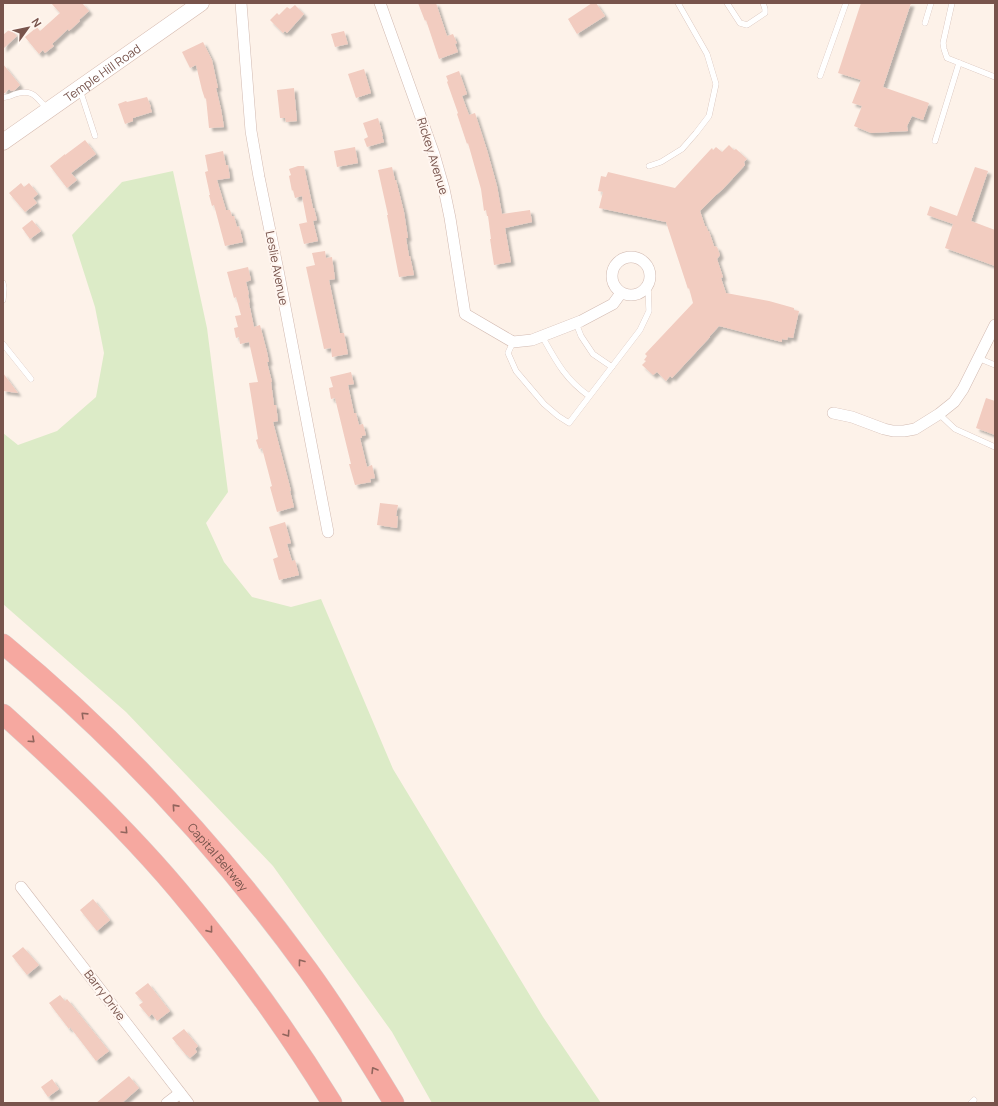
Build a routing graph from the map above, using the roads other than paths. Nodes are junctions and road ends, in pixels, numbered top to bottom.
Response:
1 (201, 3) edge
2 (241, 3) edge
3 (380, 3) edge
4 (678, 3) edge
5 (727, 3) edge
6 (763, 3) edge
7 (846, 3) edge
8 (931, 3) edge
9 (952, 3) edge
10 (925, 23) dead end
11 (959, 63) junction
12 (820, 76) dead end
13 (995, 77) edge
14 (80, 88) junction
15 (3, 97) edge
16 (48, 110) junction
17 (95, 136) dead end
18 (935, 140) dead end
19 (3, 142) edge
20 (648, 166) dead end
21 (3, 283) edge
22 (648, 286) junction
23 (622, 293) junction
24 (3, 300) edge
25 (576, 323) junction
26 (995, 326) edge
27 (542, 336) junction
28 (513, 342) junction
29 (3, 344) edge
30 (978, 358) junction
31 (995, 365) edge
32 (612, 367) junction
33 (30, 379) dead end
34 (589, 396) junction
35 (833, 414) dead end
36 (939, 414) junction
37 (995, 447) edge
38 (328, 532) dead end
39 (3, 644) edge
40 (3, 714) edge
41 (21, 887) dead end
42 (180, 1093) junction
43 (167, 1103) edge
44 (188, 1103) edge
45 (332, 1103) edge
46 (394, 1103) edge

1 - 14 main road, Temple Hill Road
2 - 38 street, Leslie Avenue
3 - 28 street, Rickey Avenue
4 - 20 lane
5 - 6 lane
7 - 12 lane
8 - 10 lane
9 - 11 lane
11 - 13 lane
11 - 18 lane
14 - 16 main road, Temple Hill Road
14 - 17 lane
15 - 16 lane
16 - 19 main road, Temple Hill Road
21 - 24 lane
22 - 23 street
22 - 23 street
22 - 32 lane
23 - 25 street
25 - 27 street
25 - 32 lane
26 - 30 street
27 - 28 street
27 - 34 lane
28 - 34 lane
29 - 33 lane
30 - 31 lane
30 - 36 street
32 - 34 lane
35 - 36 street
36 - 37 lane
46 -> 39 highway, Capital Beltway
40 -> 45 highway
41 - 42 street, Barry Drive
42 - 43 street
42 - 44 street, Barry Drive

